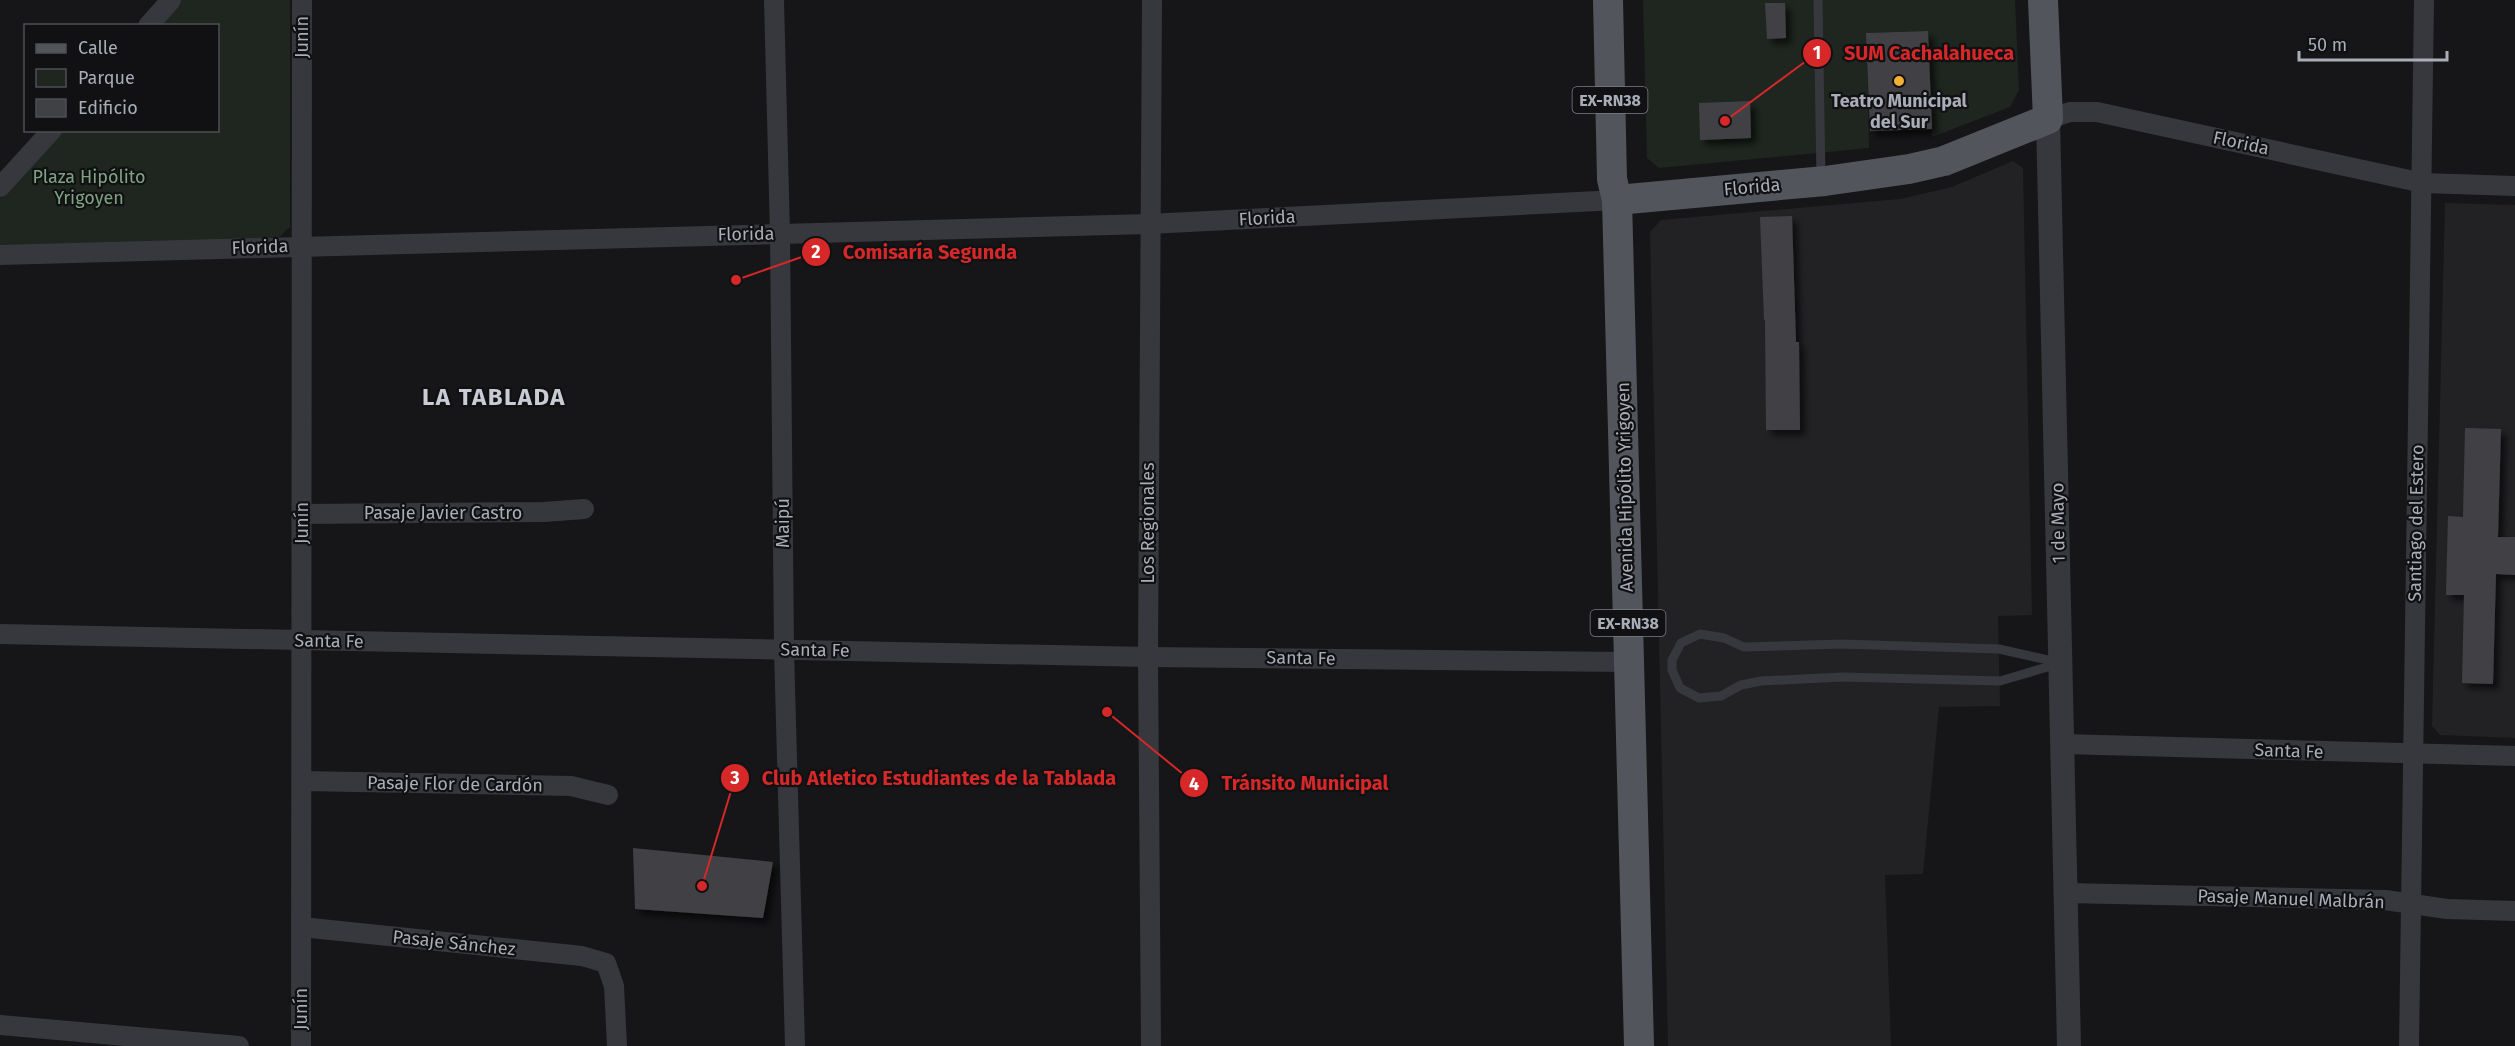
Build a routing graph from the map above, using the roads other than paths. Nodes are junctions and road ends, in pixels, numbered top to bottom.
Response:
1 (171, 0) edge
2 (302, 0) edge
3 (774, 0) edge
4 (1152, 0) edge
5 (1608, 0) edge
6 (1818, 0) edge
7 (2043, 0) edge
8 (2424, 0) edge
9 (150, 24) edge
10 (2048, 119) junction
11 (50, 132) edge
12 (1821, 181) junction
13 (2423, 183) junction
14 (2515, 186) edge
15 (0, 187) edge
16 (1617, 200) junction
17 (1149, 224) junction
18 (780, 234) junction
19 (301, 246) junction
20 (0, 255) edge
21 (584, 508) dead end
22 (302, 514) junction
23 (0, 634) edge
24 (302, 640) junction
25 (784, 650) junction
26 (1148, 657) junction
27 (1629, 662) junction
28 (2061, 663) junction
29 (2063, 744) junction
30 (2412, 754) junction
31 (2515, 756) edge
32 (302, 781) junction
33 (608, 795) dead end
34 (2066, 893) junction
35 (2412, 905) junction
36 (2515, 911) edge
37 (301, 927) junction
38 (0, 1024) edge
39 (239, 1046) edge
40 (301, 1046) edge
41 (617, 1046) edge
42 (795, 1046) edge
43 (1150, 1046) edge
44 (1639, 1046) edge
45 (2069, 1046) edge
46 (2409, 1046) edge

1 - 9 street
2 - 19 street, Junín
3 - 18 street, Maipú
4 - 17 street, Los Regionales
5 - 16 main road, Avenida Hipólito Yrigoyen / EX-RN38
6 - 12 lane
7 - 10 main road, 1 de Mayo
8 - 13 street, Santiago del Estero
10 - 12 main road, Florida
10 - 13 street, Florida
10 - 28 street, 1 de Mayo
11 - 15 street
12 - 16 main road, Florida
13 - 14 street, Florida
13 - 30 street, Santiago del Estero
16 - 17 street, Florida
16 - 27 main road, Avenida Hipólito Yrigoyen / EX-RN38
17 - 18 street, Florida
17 - 26 street, Los Regionales
18 - 19 street, Florida
18 - 25 street, Maipú
19 - 20 street, Florida
19 - 22 street, Junín
21 - 22 street, Pasaje Javier Castro
22 - 24 street, Junín
23 - 24 street, Santa Fe
24 - 25 street, Santa Fe
24 - 32 street, Junín
25 - 26 street, Santa Fe
25 - 42 street, Maipú
26 - 27 street, Santa Fe
26 - 43 street, Los Regionales
27 - 44 main road, Avenida Hipólito Yrigoyen / EX-RN38
28 - 28 lane
28 - 29 street, 1 de Mayo
29 - 30 street, Santa Fe
29 - 34 street, 1 de Mayo
30 - 31 street, Santa Fe
30 - 35 street, Santiago del Estero
32 - 33 street, Pasaje Flor de Cardón
32 - 37 street, Junín
34 - 35 street, Pasaje Manuel Malbrán
34 - 45 street, 1 de Mayo
35 - 36 street, Pasaje Manuel Malbrán
35 - 46 street, Santiago del Estero
37 - 40 street, Junín
37 - 41 street, Pasaje Sánchez
38 - 39 street

